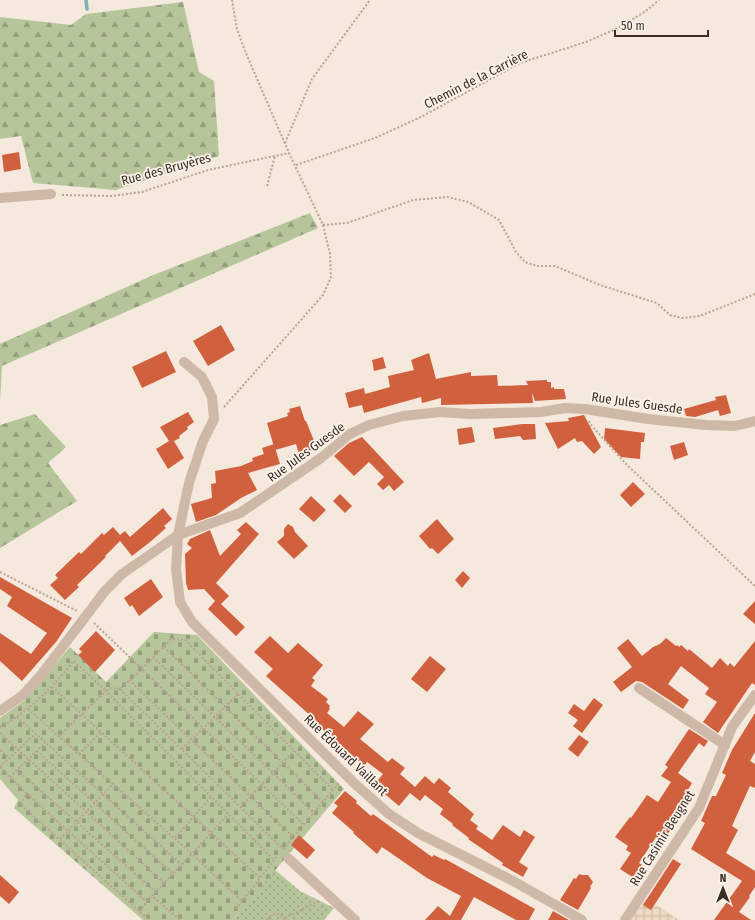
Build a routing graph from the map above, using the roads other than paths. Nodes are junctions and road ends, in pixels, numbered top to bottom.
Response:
1 (51, 194) road end
2 (0, 198) edge
3 (184, 362) dead end
4 (755, 421) edge
5 (178, 535) junction
6 (639, 688) dead end
7 (755, 695) edge
8 (0, 711) edge
9 (725, 745) junction
10 (289, 859) dead end
11 (355, 920) edge
12 (582, 920) edge
13 (625, 920) edge

1 - 2 street
3 - 5 street, Rue Édouard Vaillant
4 - 5 street, Rue Jules Guesde
5 - 8 street, Rue Jules Guesde
5 - 12 street, Rue Édouard Vaillant
6 - 9 street
7 - 9 street, Rue Casimir Beugnet
9 - 13 street, Rue Casimir Beugnet
10 - 11 street

